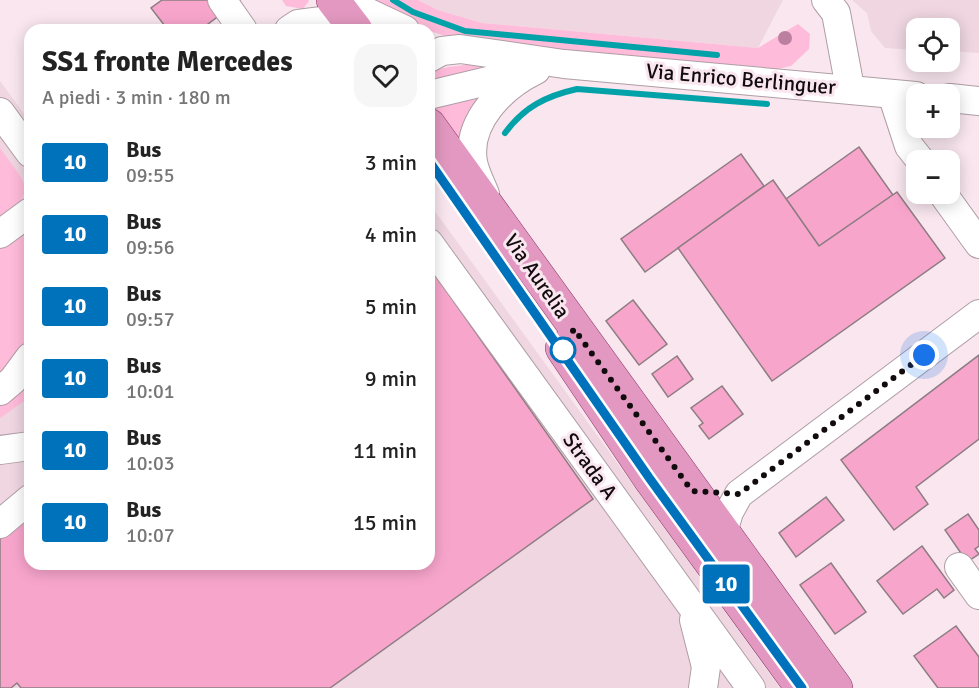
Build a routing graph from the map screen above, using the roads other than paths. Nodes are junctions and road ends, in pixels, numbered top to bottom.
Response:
1 (222, 0) edge
2 (838, 4) edge
3 (338, 13) edge
4 (239, 24) edge
5 (298, 24) edge
6 (392, 24) edge
7 (435, 41) edge
8 (460, 49) junction
9 (435, 55) edge
10 (564, 64) junction
11 (536, 70) junction
12 (850, 88) junction
13 (435, 94) edge
14 (904, 95) edge
15 (960, 99) edge
16 (979, 101) edge
17 (0, 112) edge
18 (435, 136) edge
19 (24, 145) edge
20 (912, 150) edge
21 (435, 167) edge
22 (950, 204) edge
23 (24, 216) edge
24 (481, 216) junction
25 (0, 234) edge
26 (979, 244) edge
27 (435, 251) edge
28 (979, 314) edge
29 (24, 365) edge
30 (0, 391) edge
31 (24, 447) edge
32 (0, 450) edge
33 (692, 491) junction
34 (739, 494) junction
35 (24, 504) edge
36 (0, 524) edge
37 (723, 533) junction
38 (959, 567) dead end
39 (979, 595) edge
40 (690, 604) junction
41 (703, 688) edge
42 (751, 688) edge
43 (802, 688) edge
44 (836, 688) edge

1 - 4 street
2 - 12 street
3 - 5 street
3 - 6 street
7 - 8 street, Via Enrico Berlinguer
8 - 9 street, Via Enrico Berlinguer
8 - 10 street, Via Enrico Berlinguer
10 - 11 street, Via Enrico Berlinguer
10 - 12 street, Via Enrico Berlinguer
11 - 13 street, Via Enrico Berlinguer
11 - 24 street, Via Enrico Berlinguer
12 - 14 street, Via Enrico Berlinguer
14 - 20 street
15 - 16 street
17 - 19 street
18 - 24 main road, Via Aurelia
21 - 24 main road, Via Aurelia
22 - 26 street
23 - 25 street
24 - 33 main road, Via Aurelia
24 - 43 main road, Via Aurelia
27 - 40 street, Strada A
28 - 34 street
29 - 30 street
31 - 32 street
33 - 34 street
33 - 37 main road, Via Aurelia
34 - 37 street
35 - 36 street
37 - 44 main road, Via Aurelia
38 - 39 street
40 - 41 street
40 - 42 street, Strada A

